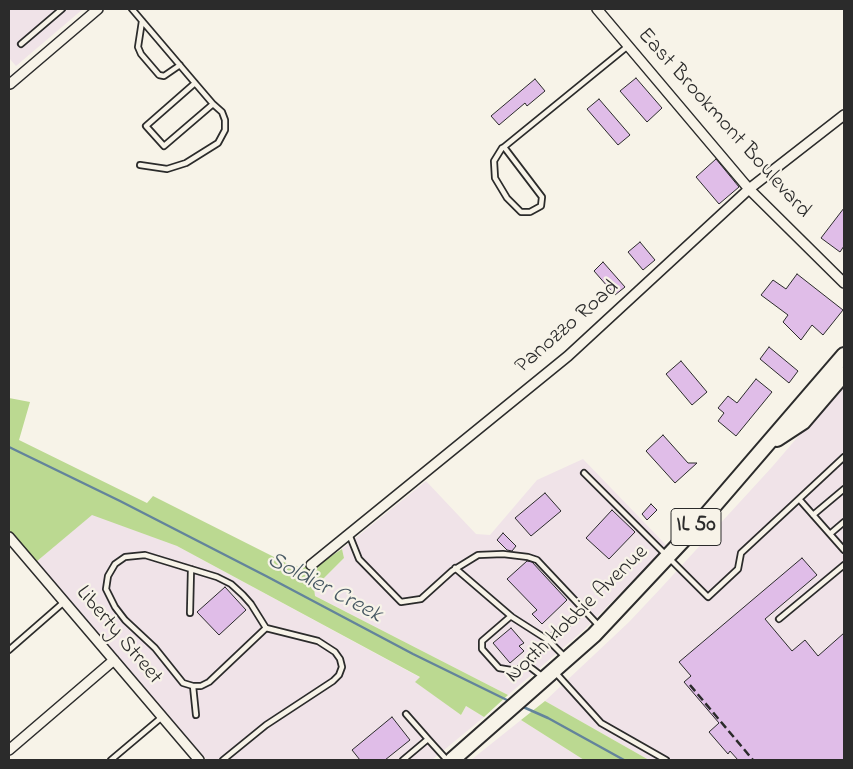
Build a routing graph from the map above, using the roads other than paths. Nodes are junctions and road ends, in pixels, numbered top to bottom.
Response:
1 (62, 9) edge
2 (98, 9) edge
3 (132, 9) edge
4 (597, 9) edge
5 (142, 21) junction
6 (21, 44) dead end
7 (628, 46) junction
8 (180, 65) junction
9 (10, 83) edge
10 (195, 83) junction
11 (213, 104) junction
12 (844, 115) edge
13 (504, 147) junction
14 (140, 165) dead end
15 (749, 189) junction
16 (844, 283) edge
17 (844, 355) edge
18 (844, 374) edge
19 (768, 444) junction
20 (844, 457) edge
21 (584, 473) dead end
22 (844, 489) edge
23 (798, 499) junction
24 (813, 515) junction
25 (844, 522) edge
26 (349, 534) junction
27 (830, 534) junction
28 (9, 537) edge
29 (16, 546) junction
30 (844, 550) edge
31 (9, 553) edge
32 (668, 557) junction
33 (311, 565) dead end
34 (844, 565) edge
35 (455, 568) junction
36 (191, 569) junction
37 (64, 602) junction
38 (584, 610) junction
39 (190, 613) dead end
40 (511, 616) junction
41 (779, 619) dead end
42 (601, 627) junction
43 (266, 628) junction
44 (548, 640) junction
45 (9, 650) edge
46 (567, 659) junction
47 (114, 660) junction
48 (526, 664) junction
49 (545, 678) junction
50 (193, 686) junction
51 (406, 714) dead end
52 (196, 715) dead end
53 (162, 717) junction
54 (428, 739) junction
55 (9, 750) edge
56 (454, 759) edge
57 (111, 760) edge
58 (199, 760) edge
59 (223, 760) edge
60 (403, 760) edge
61 (666, 760) edge

1 - 6 lane
2 - 9 street
3 - 5 lane
4 - 7 street, East Brookmont Boulevard
5 - 8 lane
5 - 8 lane
7 - 13 lane
7 - 15 street, East Brookmont Boulevard
8 - 10 lane
10 - 11 lane
10 - 11 lane
11 - 14 lane
12 - 15 street, Panozzo Road
13 - 13 lane
15 - 16 street, East Brookmont Boulevard
15 - 26 street, Panozzo Road
17 - 19 main road, North Hobbie Avenue / IL 50
18 - 19 main road
19 - 32 main road, North Hobbie Avenue / IL 50
20 - 23 lane
21 - 32 lane
22 - 24 lane
23 - 24 lane
23 - 32 lane
24 - 27 lane
25 - 27 lane
26 - 33 street, Panozzo Road
26 - 35 lane
27 - 30 lane
28 - 29 street, Liberty Street
29 - 31 street
29 - 37 street, Liberty Street
32 - 42 main road, North Hobbie Avenue / IL 50
34 - 41 lane
35 - 38 lane
35 - 40 lane
36 - 39 lane
36 - 43 lane
36 - 50 lane
37 - 45 lane
37 - 47 street, Liberty Street
38 - 42 lane
38 - 44 lane
40 - 44 lane
40 - 48 lane
42 - 46 main road, North Hobbie Avenue / IL 50
43 - 50 lane
43 - 59 lane
44 - 46 lane
44 - 48 lane
46 - 49 main road, North Hobbie Avenue / IL 50
47 - 53 street, Liberty Street
47 - 55 street
48 - 49 lane
49 - 56 main road, North Hobbie Avenue / IL 50
49 - 61 lane
50 - 52 lane
51 - 54 lane
53 - 57 lane
53 - 58 street, Liberty Street
54 - 56 lane
54 - 60 lane

